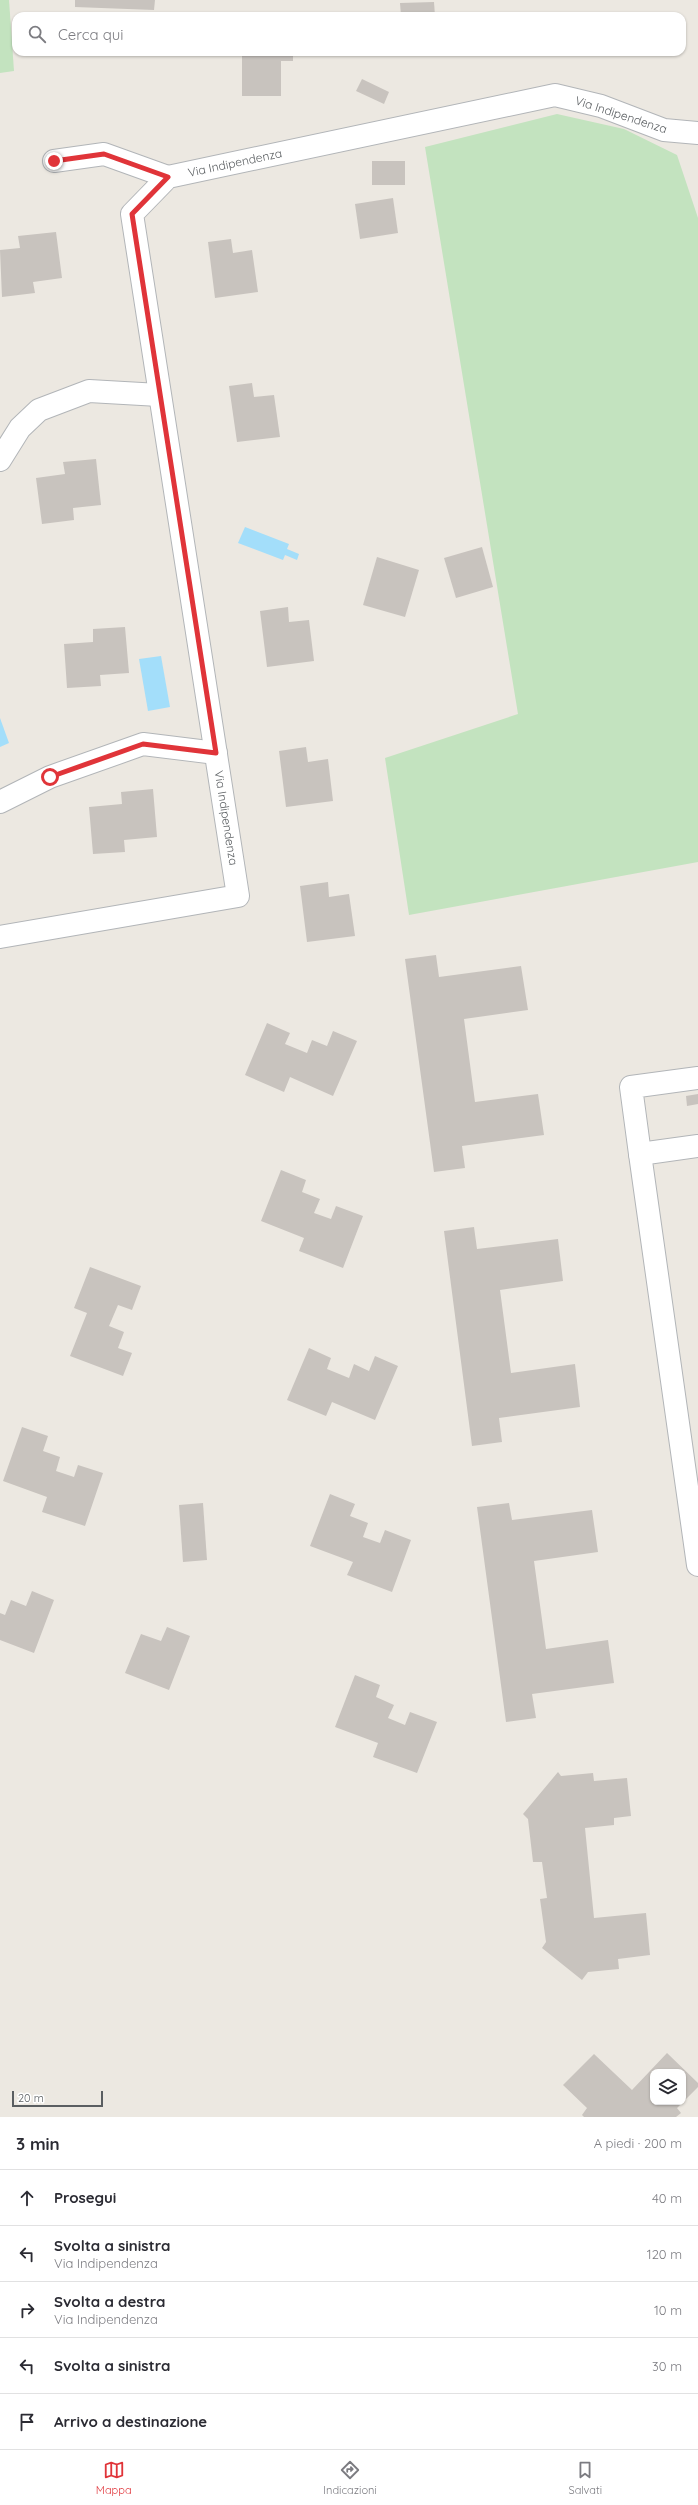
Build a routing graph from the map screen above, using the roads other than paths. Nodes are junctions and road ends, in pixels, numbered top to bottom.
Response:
1 (698, 133) edge
2 (54, 161) dead end
3 (168, 177) junction
4 (159, 395) junction
5 (0, 460) edge
6 (216, 753) junction
7 (0, 802) edge
8 (0, 937) edge
9 (698, 1078) edge
10 (698, 1146) edge
11 (640, 1154) junction
12 (698, 1565) edge

1 - 3 street, Via Indipendenza
2 - 3 street
3 - 4 street, Via Indipendenza
4 - 5 street
4 - 6 street, Via Indipendenza
6 - 7 street
6 - 8 street, Via Indipendenza
9 - 11 street
10 - 11 street
11 - 12 street

